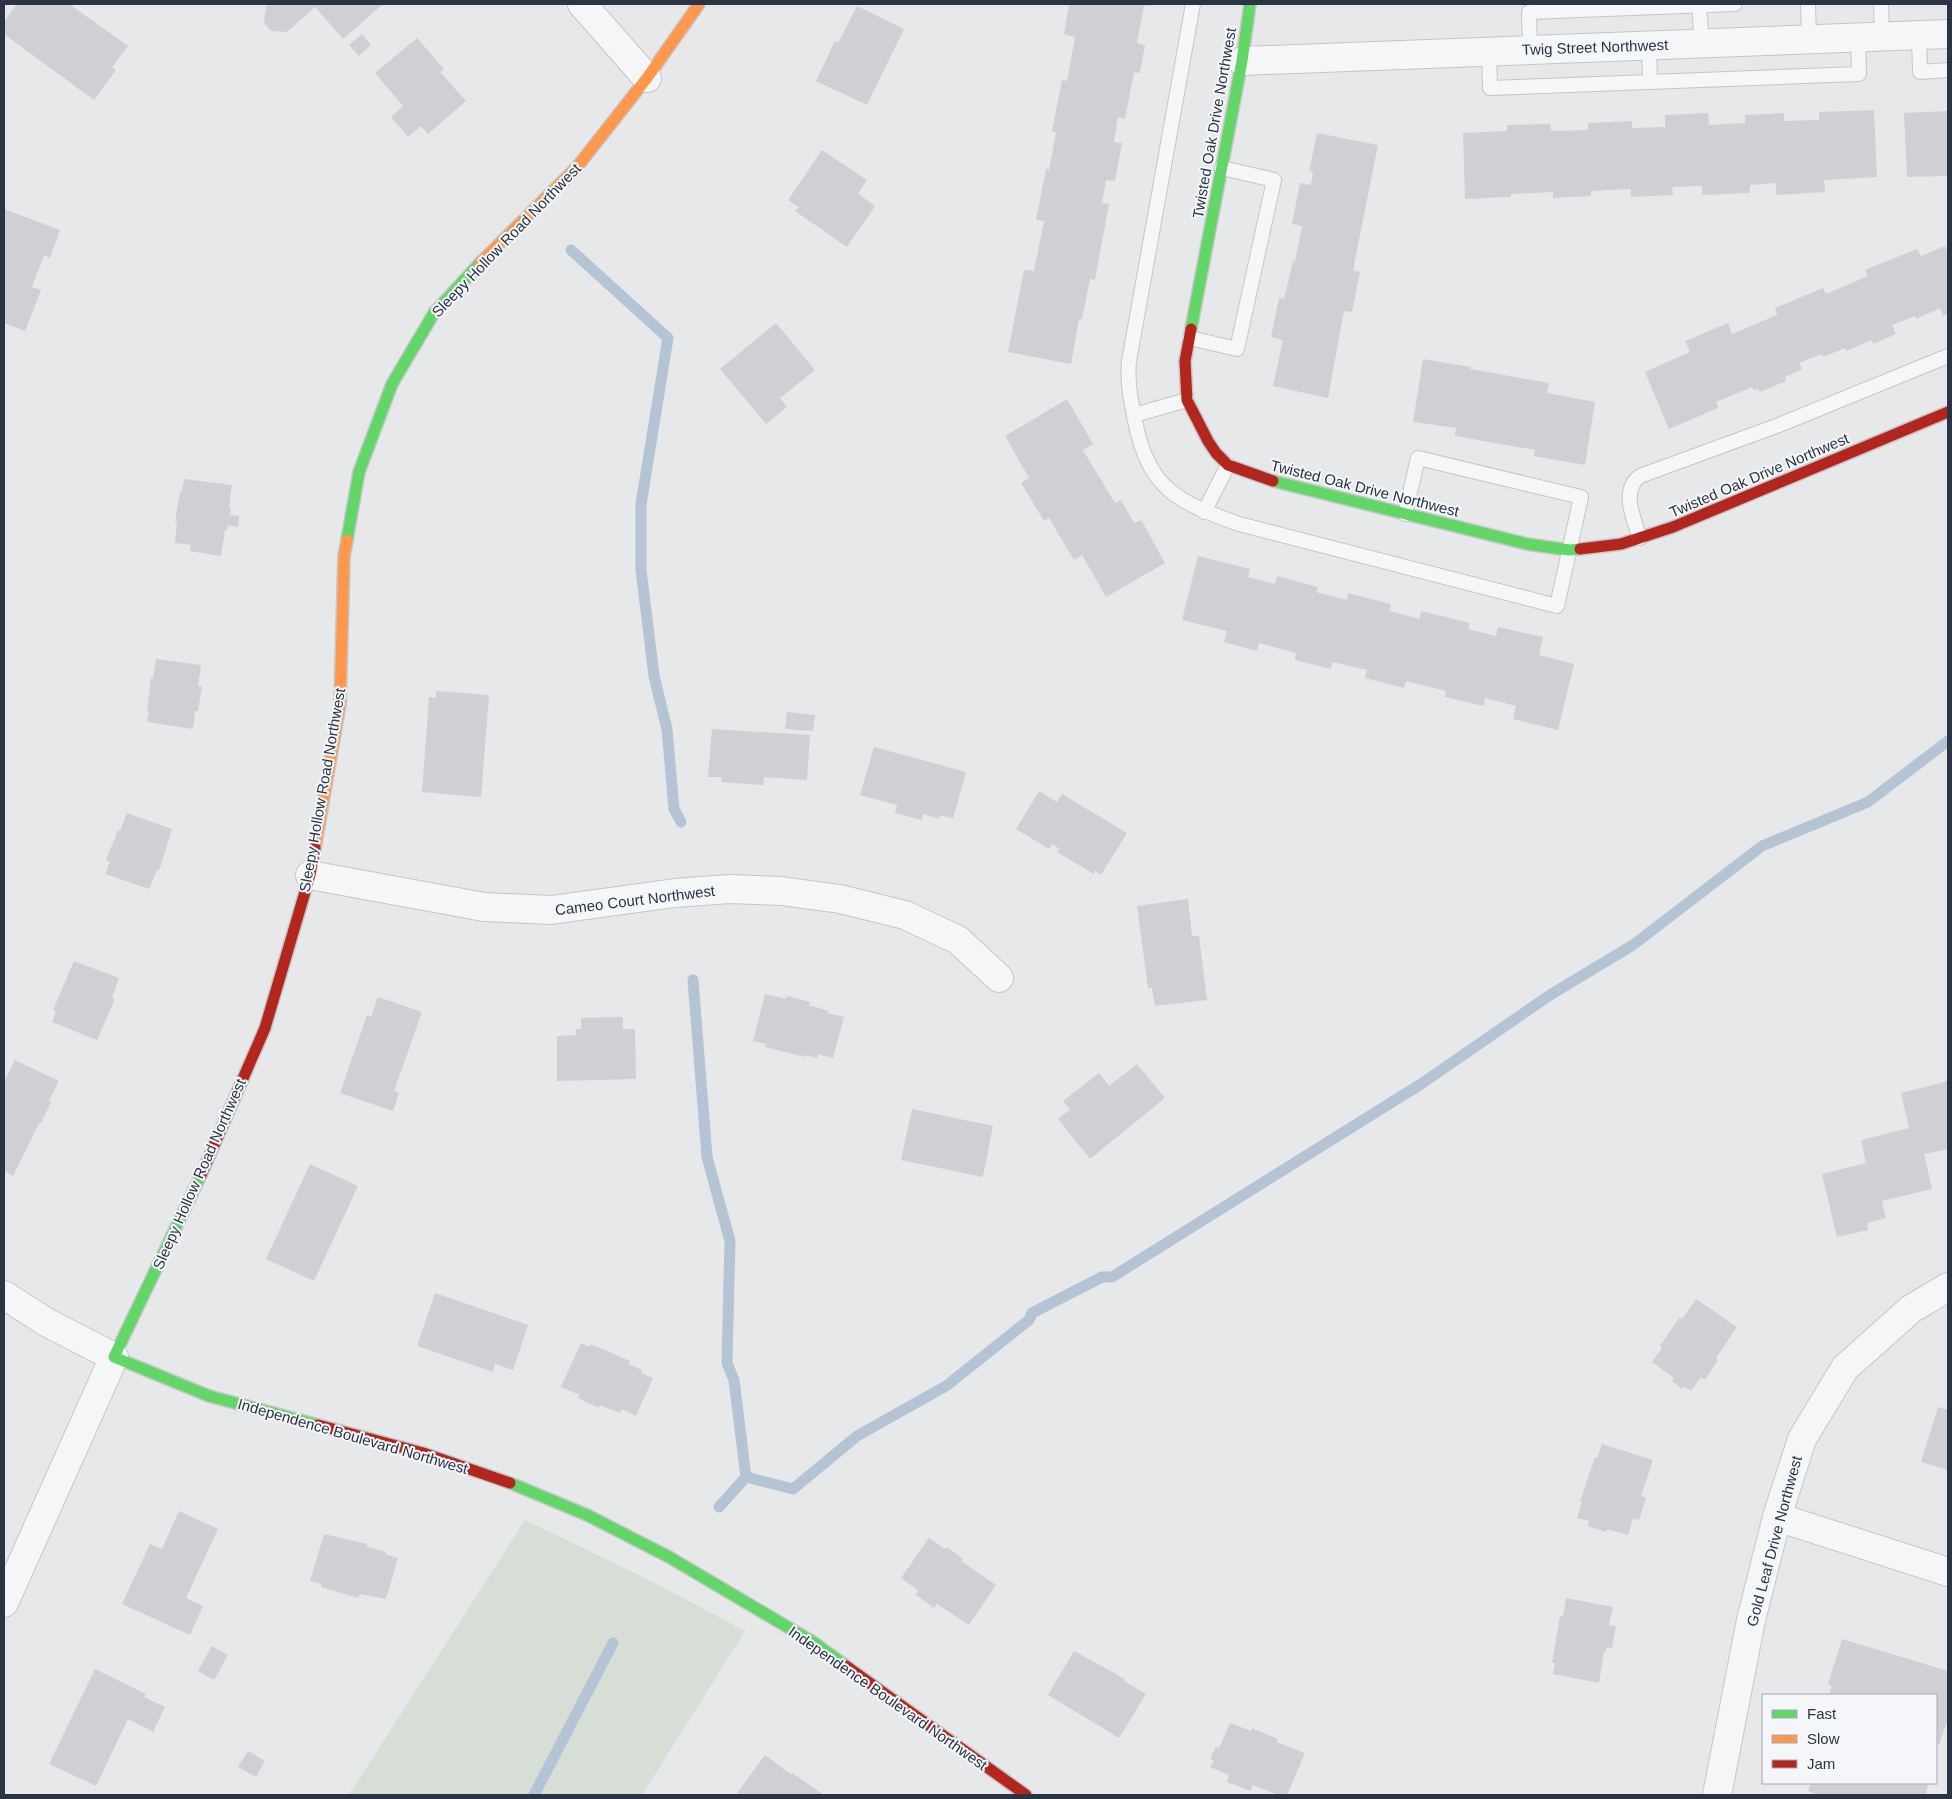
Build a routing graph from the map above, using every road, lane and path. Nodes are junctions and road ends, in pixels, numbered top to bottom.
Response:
1 (582, 4) edge
2 (699, 4) edge
3 (1194, 4) edge
4 (1250, 4) edge
5 (1735, 4) edge
6 (1808, 4) edge
7 (1880, 4) edge
8 (1699, 5) junction
9 (1948, 34) edge
10 (1919, 35) junction
11 (1870, 37) junction
12 (1809, 39) junction
13 (1702, 43) junction
14 (1649, 45) junction
15 (1530, 50) junction
16 (1489, 52) junction
17 (1242, 61) junction
18 (1948, 70) edge
19 (647, 78) junction
20 (1650, 82) junction
21 (1222, 168) junction
22 (1190, 338) junction
23 (1948, 356) edge
24 (1187, 400) junction
25 (1948, 412) edge
26 (1134, 415) junction
27 (1228, 465) junction
28 (1204, 512) junction
29 (1405, 514) junction
30 (1640, 538) junction
31 (1569, 550) junction
32 (310, 875) junction
33 (999, 978) dead end
34 (1948, 1287) edge
35 (4, 1295) edge
36 (114, 1357) junction
37 (1778, 1517) junction
38 (1948, 1572) edge
39 (4, 1602) edge
40 (1026, 1795) edge
41 (1717, 1795) edge

1 - 19 street
2 - 19 street, Sleepy Hollow Road Northwest
3 - 26 lane
4 - 17 street, Twisted Oak Drive Northwest
5 - 8 lane
6 - 12 lane
7 - 11 lane
8 - 13 lane
8 - 15 lane
9 - 10 street, Twig Street Northwest
10 - 11 street, Twig Street Northwest
10 - 18 lane
11 - 12 street, Twig Street Northwest
11 - 20 lane
12 - 13 street, Twig Street Northwest
13 - 14 street, Twig Street Northwest
14 - 15 street, Twig Street Northwest
14 - 20 lane
15 - 16 street, Twig Street Northwest
16 - 17 street, Twig Street Northwest
16 - 20 lane
17 - 21 street, Twisted Oak Drive Northwest
19 - 32 street, Sleepy Hollow Road Northwest
21 - 22 street, Twisted Oak Drive Northwest
21 - 22 lane
22 - 24 street, Twisted Oak Drive Northwest
23 - 30 lane
24 - 26 lane
24 - 27 street, Twisted Oak Drive Northwest
25 - 30 street, Twisted Oak Drive Northwest
26 - 28 lane
27 - 28 lane
27 - 29 street, Twisted Oak Drive Northwest
28 - 31 lane
29 - 31 street, Twisted Oak Drive Northwest
29 - 31 lane
30 - 31 street, Twisted Oak Drive Northwest
32 - 33 street, Cameo Court Northwest
32 - 36 street, Sleepy Hollow Road Northwest
34 - 37 street, Gold Leaf Drive Northwest
35 - 36 street, Independence Boulevard Northwest
36 - 39 street, Sleepy Hollow Road Northwest
36 - 40 street, Independence Boulevard Northwest
37 - 38 street
37 - 41 street, Gold Leaf Drive Northwest

